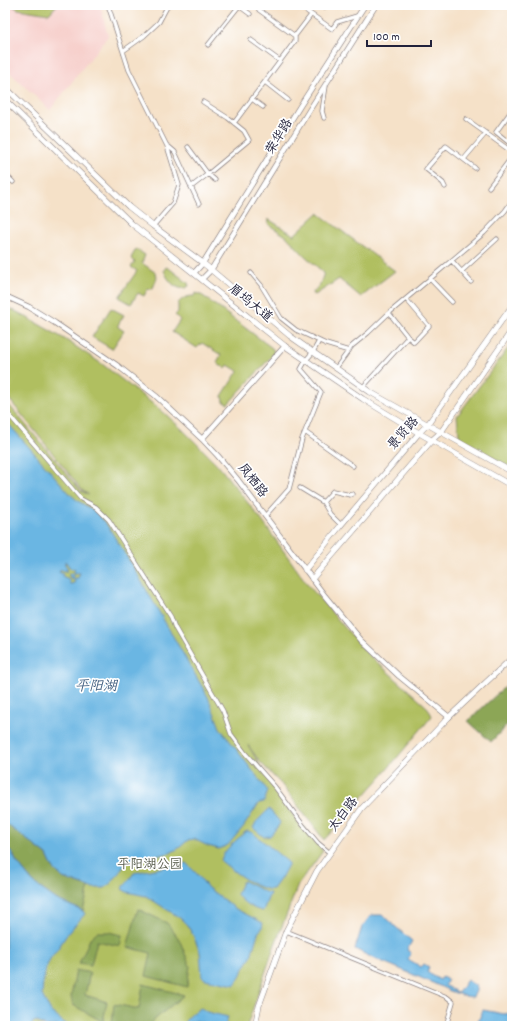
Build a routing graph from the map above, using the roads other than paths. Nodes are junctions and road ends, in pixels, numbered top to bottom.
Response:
1 (108, 5) edge
2 (168, 5) edge
3 (238, 5) edge
4 (263, 5) edge
5 (298, 5) edge
6 (365, 5) edge
7 (376, 5) edge
8 (250, 14) dead end
9 (311, 15) junction
10 (358, 16) junction
11 (295, 36) junction
12 (251, 40) dead end
13 (208, 45) dead end
14 (123, 51) junction
15 (280, 61) junction
16 (265, 82) junction
17 (326, 84) junction
18 (5, 87) edge
19 (252, 99) junction
20 (5, 100) edge
21 (288, 100) dead end
22 (203, 102) dead end
23 (263, 107) dead end
24 (512, 110) edge
25 (324, 118) dead end
26 (466, 119) dead end
27 (234, 123) junction
28 (486, 133) junction
29 (499, 134) junction
30 (512, 138) edge
31 (495, 140) junction
32 (511, 143) edge
33 (167, 146) junction
34 (188, 147) dead end
35 (464, 159) junction
36 (475, 168) dead end
37 (5, 174) edge
38 (208, 174) junction
39 (215, 180) dead end
40 (13, 182) dead end
41 (191, 187) junction
42 (445, 187) dead end
43 (489, 187) dead end
44 (512, 201) edge
45 (199, 204) dead end
46 (153, 226) junction
47 (497, 239) dead end
48 (452, 261) junction
49 (203, 263) junction
50 (211, 270) junction
51 (462, 272) junction
52 (194, 273) junction
53 (251, 273) dead end
54 (202, 279) junction
55 (430, 279) junction
56 (471, 282) dead end
57 (5, 296) edge
58 (406, 299) junction
59 (452, 302) dead end
60 (512, 306) edge
61 (389, 313) junction
62 (512, 330) edge
63 (408, 337) junction
64 (319, 341) junction
65 (285, 346) junction
66 (349, 351) junction
67 (313, 352) junction
68 (306, 360) junction
69 (336, 368) junction
70 (363, 387) junction
71 (5, 410) edge
72 (428, 424) junction
73 (304, 432) junction
74 (441, 432) junction
75 (419, 433) junction
76 (202, 439) junction
77 (432, 440) junction
78 (353, 466) dead end
79 (512, 472) edge
80 (512, 486) edge
81 (300, 488) dead end
82 (353, 494) dead end
83 (323, 502) junction
84 (264, 516) junction
85 (341, 525) junction
86 (305, 570) junction
87 (312, 579) junction
88 (512, 658) edge
89 (449, 717) junction
90 (330, 853) junction
91 (286, 931) junction
92 (255, 1026) edge
93 (446, 1026) edge

1 - 14 street
2 - 14 street
3 - 8 street
3 - 13 street
4 - 11 street
5 - 9 street
6 - 10 street, 荣华路
7 - 17 street, 荣华路
9 - 10 street
9 - 11 street
10 - 49 street, 荣华路
11 - 15 street
12 - 15 street
14 - 33 street
15 - 16 street
16 - 19 street
16 - 21 street
17 - 25 street
17 - 50 street, 荣华路
18 - 46 main road, 眉坞大道
19 - 23 street
19 - 27 street
20 - 52 main road, 眉坞大道
22 - 27 street
24 - 29 street
26 - 28 street
27 - 38 street
28 - 31 street
28 - 35 street
29 - 31 street
29 - 32 street
30 - 32 street
31 - 43 street
33 - 41 street
33 - 46 street
34 - 38 street
35 - 36 street
35 - 42 street
37 - 40 street
38 - 39 street
38 - 41 street
41 - 45 street
44 - 48 street
46 - 49 main road, 眉坞大道
47 - 51 street
48 - 51 street
48 - 55 street
49 - 50 main road, 眉坞大道
49 - 52 street, 荣华路
50 - 54 street, 荣华路
50 - 67 main road, 眉坞大道
51 - 56 street
52 - 54 main road, 眉坞大道
53 - 64 street
54 - 65 main road, 眉坞大道
55 - 58 street
55 - 59 street
57 - 76 street, 凤栖路
58 - 61 street
58 - 63 street
60 - 72 main road, 景贤路
61 - 63 street
61 - 66 street
62 - 74 main road, 景贤路
63 - 70 street
64 - 66 street
64 - 67 street
65 - 68 main road, 眉坞大道
65 - 76 street
66 - 69 street
67 - 68 street
67 - 69 main road, 眉坞大道
68 - 73 street
68 - 75 main road, 眉坞大道
69 - 70 main road, 眉坞大道
70 - 72 main road, 眉坞大道
71 - 90 street
72 - 74 main road, 眉坞大道
72 - 75 main road, 景贤路
73 - 78 street
73 - 84 street
74 - 77 main road, 景贤路
74 - 79 main road, 眉坞大道
75 - 77 main road, 眉坞大道
75 - 85 main road, 景贤路
76 - 84 street, 凤栖路
77 - 80 main road, 眉坞大道
77 - 87 main road, 景贤路
81 - 83 street
82 - 83 street
83 - 85 street
84 - 86 street, 凤栖路
85 - 86 main road, 景贤路
86 - 87 street, 凤栖路
87 - 89 street, 凤栖路
88 - 89 main road, 太白路
89 - 90 main road, 太白路
90 - 91 main road, 太白路
91 - 92 main road, 太白路
91 - 93 street

